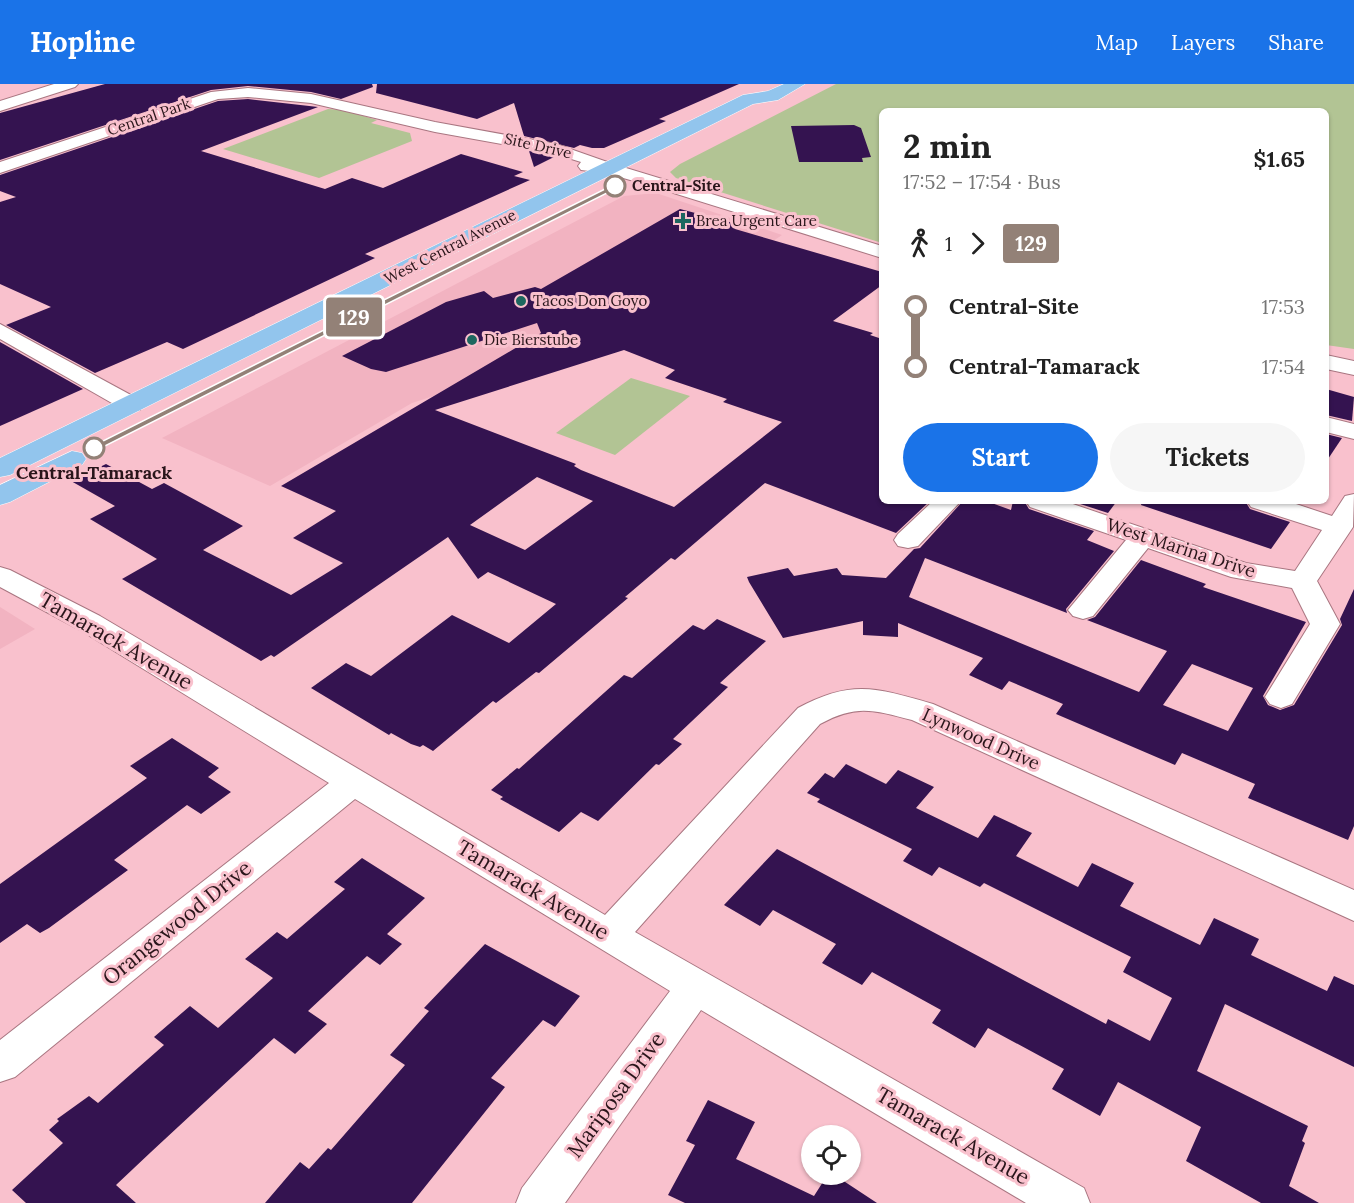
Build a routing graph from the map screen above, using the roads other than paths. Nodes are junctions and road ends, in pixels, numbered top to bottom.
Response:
1 (70, 84) edge
2 (797, 84) edge
3 (772, 96) junction
4 (338, 101) joint
5 (0, 106) edge
6 (683, 152) dead end
7 (663, 162) dead end
8 (0, 168) edge
9 (607, 168) junction
10 (636, 176) junction
11 (879, 251) edge
12 (0, 330) edge
13 (1329, 363) edge
14 (1354, 368) edge
15 (132, 405) junction
16 (1329, 425) edge
17 (1354, 432) edge
18 (0, 469) edge
19 (0, 496) edge
20 (1354, 502) edge
21 (945, 504) edge
22 (1049, 504) edge
23 (1269, 504) edge
24 (1340, 527) junction
25 (1143, 537) junction
26 (908, 540) dead end
27 (0, 576) edge
28 (1304, 581) junction
29 (1083, 610) dead end
30 (1281, 697) dead end
31 (354, 782) junction
32 (1354, 906) edge
33 (609, 936) junction
34 (695, 987) junction
35 (0, 1064) edge
36 (537, 1203) edge
37 (1068, 1203) edge

1 - 5 street
2 - 3 main road, West Central Avenue
3 - 6 main road, West Central Avenue
3 - 9 main road, West Central Avenue
4 - 8 street, Central Park
4 - 9 street, Site Drive
7 - 10 main road, West Central Avenue
9 - 10 street, Site Drive
9 - 15 main road, West Central Avenue
10 - 11 street, Site Drive
10 - 19 main road, West Central Avenue
12 - 15 street
13 - 14 street
15 - 18 main road, West Central Avenue
16 - 17 street
20 - 24 street
21 - 26 street
22 - 25 street, West Marina Drive
23 - 24 street
24 - 28 street
25 - 28 street, West Marina Drive
25 - 29 street
27 - 31 street, Tamarack Avenue
28 - 30 street
31 - 33 street, Tamarack Avenue
31 - 35 street, Orangewood Drive
32 - 33 street, Lynwood Drive
33 - 34 street, Tamarack Avenue
34 - 36 street, Mariposa Drive
34 - 37 street, Tamarack Avenue

